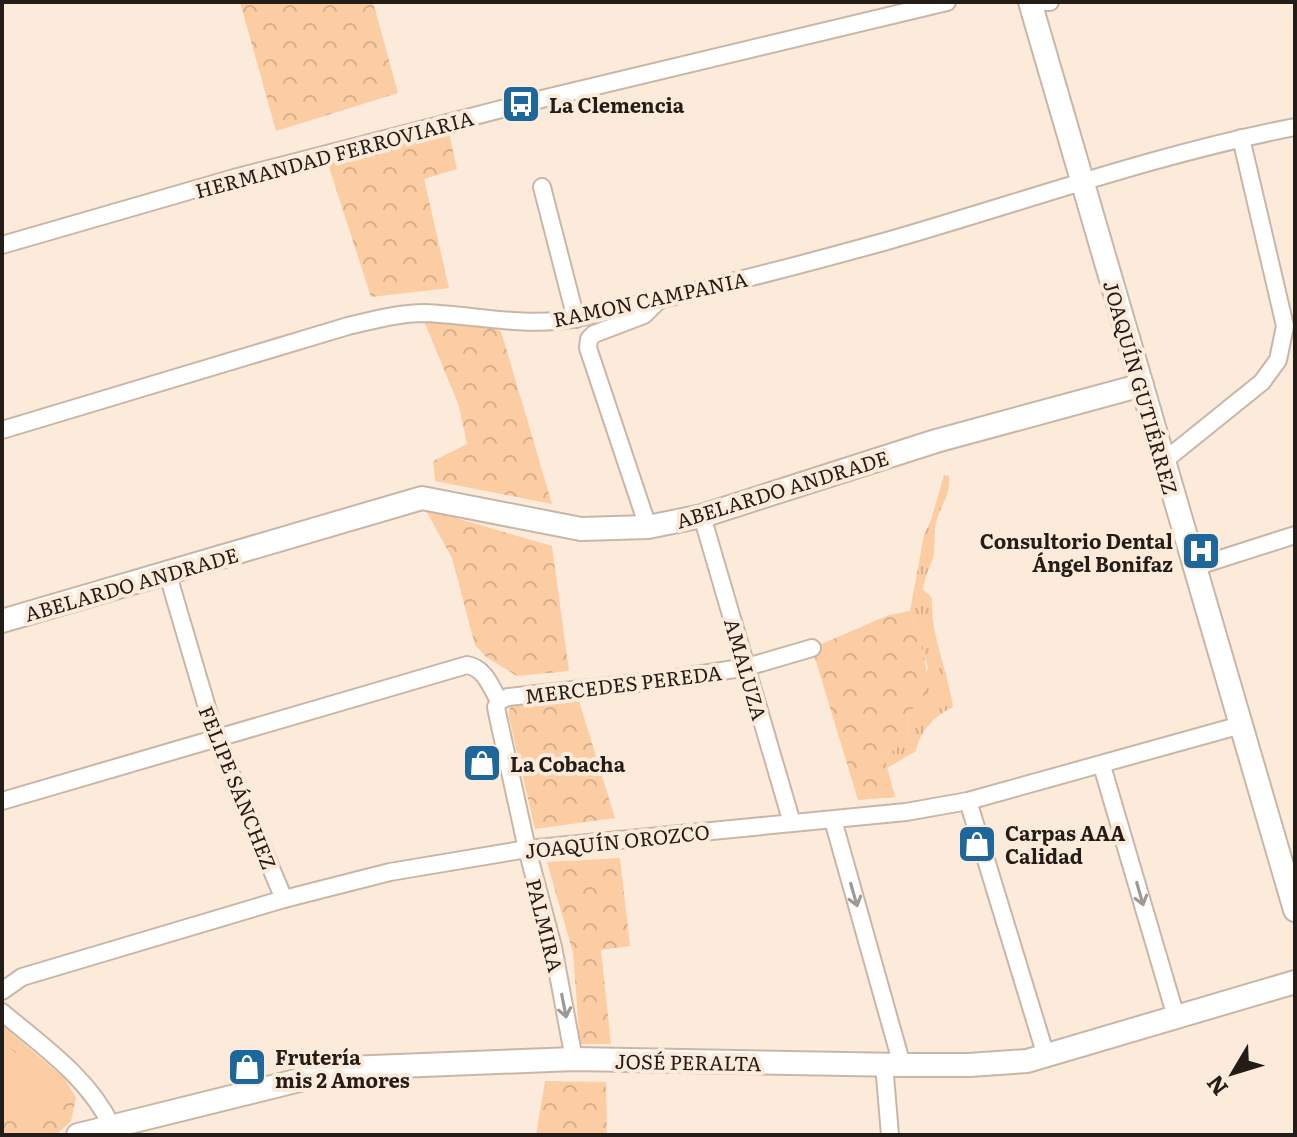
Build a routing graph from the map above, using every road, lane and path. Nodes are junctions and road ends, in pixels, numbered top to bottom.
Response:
1 (947, 2) edge
2 (1030, 2) edge
3 (1043, 2) edge
4 (1050, 2) edge
5 (1295, 127) edge
6 (1241, 138) junction
7 (1082, 181) junction
8 (542, 187) dead end
9 (2, 245) edge
10 (659, 300) junction
11 (576, 319) junction
12 (1142, 385) junction
13 (2, 430) edge
14 (1164, 461) junction
15 (702, 516) junction
16 (648, 527) junction
17 (1295, 535) edge
18 (1195, 567) junction
19 (170, 582) dead end
20 (2, 621) edge
21 (812, 648) dead end
22 (747, 667) junction
23 (499, 701) junction
24 (1241, 725) junction
25 (216, 738) junction
26 (1102, 766) junction
27 (2, 801) edge
28 (968, 801) junction
29 (833, 820) junction
30 (792, 823) junction
31 (527, 849) junction
32 (284, 899) junction
33 (1295, 910) edge
34 (1295, 982) edge
35 (2, 991) edge
36 (2, 1012) edge
37 (1176, 1017) junction
38 (1046, 1056) junction
39 (574, 1059) junction
40 (893, 1065) junction
41 (111, 1125) junction
42 (78, 1135) edge
43 (890, 1135) edge

1 - 9 street, HERMANDAD FERROVIARIA
2 - 7 street, JOAQUÍN GUTIÉRREZ
3 - 4 street
5 - 6 street, RAMON CAMPANIA
6 - 7 street, RAMON CAMPANIA
6 - 14 street
7 - 10 street, RAMON CAMPANIA
7 - 12 street, JOAQUÍN GUTIÉRREZ
8 - 11 street
10 - 11 street, RAMON CAMPANIA
10 - 16 street
11 - 13 street, RAMON CAMPANIA
12 - 14 street, JOAQUÍN GUTIÉRREZ
12 - 15 street, ABELARDO ANDRADE
14 - 18 street, JOAQUÍN GUTIÉRREZ
15 - 16 street, ABELARDO ANDRADE
15 - 22 street, AMALUZA
16 - 20 street, ABELARDO ANDRADE
17 - 18 street
18 - 24 street, JOAQUÍN GUTIÉRREZ
19 - 25 street, FELIPE SÁNCHEZ
21 - 22 street, MERCEDES PEREDA
22 - 23 street, MERCEDES PEREDA
22 - 30 street, AMALUZA
23 - 25 street, PALMIRA
23 - 31 street, PALMIRA
24 - 26 street, JOAQUÍN OROZCO
24 - 33 street, JOAQUÍN GUTIÉRREZ
25 - 27 street
25 - 32 street, FELIPE SÁNCHEZ
26 - 28 street, JOAQUÍN OROZCO
26 -> 37 street
28 - 29 street, JOAQUÍN OROZCO
28 - 38 street
29 - 30 street, JOAQUÍN OROZCO
29 -> 40 street
30 - 31 street, JOAQUÍN OROZCO
31 - 32 street, JOAQUÍN OROZCO
31 -> 39 street, PALMIRA
32 - 35 street, JOAQUÍN OROZCO
34 - 37 street, JOSÉ PERALTA
36 - 41 street
37 - 38 street, JOSÉ PERALTA
38 - 40 street, JOSÉ PERALTA
39 - 40 street, JOSÉ PERALTA
39 - 41 street, JOSÉ PERALTA
40 - 43 street
41 - 42 street, JOSÉ PERALTA

